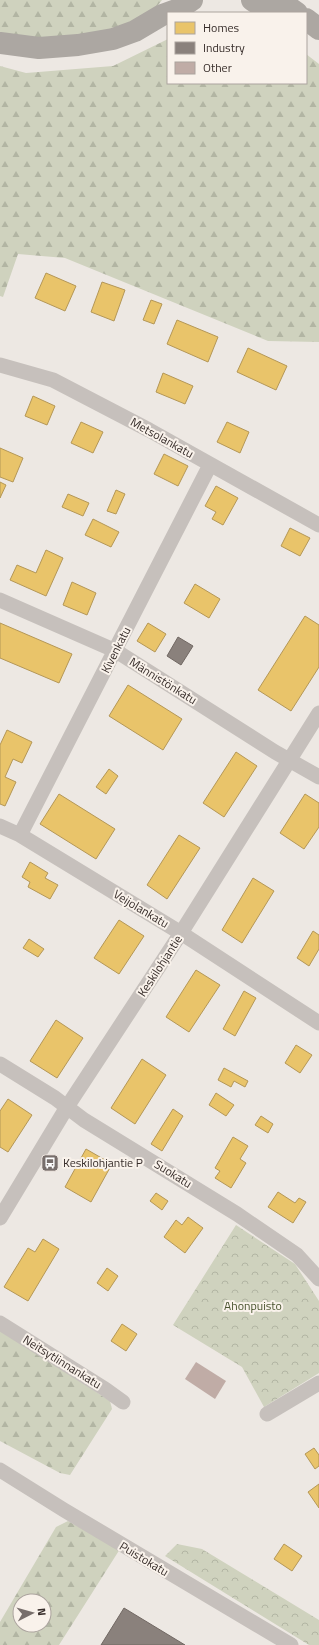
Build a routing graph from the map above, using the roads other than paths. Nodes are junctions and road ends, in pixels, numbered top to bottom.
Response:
1 (192, 0) edge
2 (252, 0) edge
3 (279, 0) edge
4 (166, 7) edge
5 (274, 12) edge
6 (296, 12) edge
7 (0, 43) edge
8 (0, 365) edge
9 (210, 465) junction
10 (319, 525) edge
11 (0, 600) edge
12 (116, 651) junction
13 (319, 713) edge
14 (289, 760) junction
15 (319, 777) edge
16 (0, 826) edge
17 (20, 835) junction
18 (181, 933) junction
19 (319, 1023) edge
20 (0, 1064) edge
21 (67, 1107) junction
22 (0, 1218) edge
23 (319, 1279) edge
24 (0, 1323) edge
25 (319, 1383) edge
26 (123, 1402) dead end
27 (267, 1414) dead end
28 (0, 1470) edge
29 (291, 1645) edge

1 - 4 highway
2 - 5 highway
3 - 6 highway
4 - 7 highway
8 - 9 street, Metsolankatu
9 - 10 street, Metsolankatu
9 - 12 street, Kivenkatu
11 - 12 street, Männistönkatu
12 - 14 street, Männistönkatu
12 - 17 street, Kivenkatu
13 - 14 street, Keskilohjantie
14 - 15 street, Männistönkatu
14 - 18 street, Keskilohjantie
16 - 17 street, Veijolankatu
17 - 18 street, Veijolankatu
18 - 19 street, Veijolankatu
18 - 21 street, Keskilohjantie
20 - 21 street, Suokatu
21 - 22 street, Keskilohjantie
21 - 23 street, Suokatu
24 - 26 street, Neitsytlinnankatu
25 - 27 street
28 - 29 street, Puistokatu

